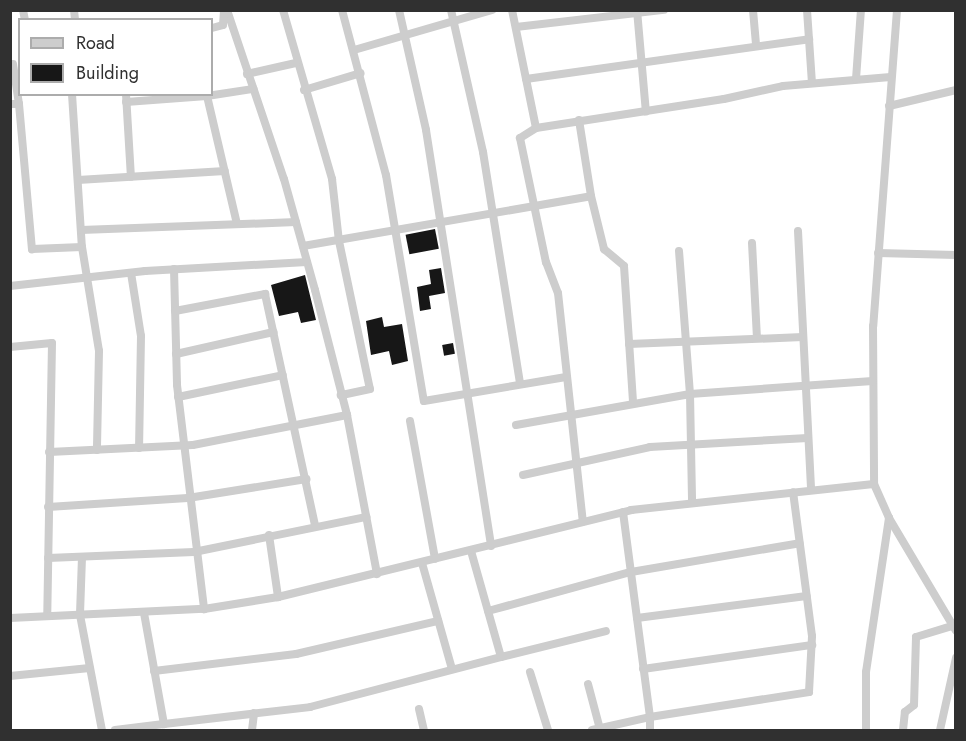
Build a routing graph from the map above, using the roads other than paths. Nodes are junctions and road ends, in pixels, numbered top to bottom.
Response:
1 (226, 10) edge
2 (282, 10) edge
3 (342, 10) edge
4 (399, 10) edge
5 (451, 10) edge
6 (492, 10) edge
7 (512, 10) edge
8 (664, 10) edge
9 (753, 10) edge
10 (807, 10) edge
11 (861, 10) edge
12 (897, 10) edge
13 (638, 12) edge
14 (453, 20) junction
15 (516, 27) junction
16 (213, 28) edge
17 (405, 34) junction
18 (809, 39) junction
19 (756, 46) junction
20 (354, 50) junction
21 (296, 63) junction
22 (14, 64) edge
23 (640, 64) junction
24 (361, 73) junction
25 (247, 74) junction
26 (891, 77) junction
27 (526, 79) junction
28 (856, 79) junction
29 (812, 83) junction
30 (253, 89) junction
31 (304, 90) junction
32 (956, 90) edge
33 (213, 95) edge
34 (72, 96) edge
35 (207, 96) edge
36 (126, 98) edge
37 (15, 104) edge
38 (889, 106) junction
39 (646, 112) junction
40 (579, 120) junction
41 (536, 128) junction
42 (225, 171) junction
43 (132, 177) junction
44 (78, 180) junction
45 (591, 196) junction
46 (535, 205) junction
47 (493, 211) junction
48 (296, 222) junction
49 (441, 222) junction
50 (237, 224) junction
51 (81, 230) junction
52 (396, 231) junction
53 (798, 231) dead end
54 (339, 241) junction
55 (752, 243) dead end
56 (303, 246) junction
57 (82, 248) junction
58 (679, 251) dead end
59 (878, 253) junction
60 (956, 255) edge
61 (307, 262) junction
62 (174, 269) junction
63 (131, 273) junction
64 (86, 279) junction
65 (10, 286) edge
66 (175, 312) junction
67 (274, 333) junction
68 (802, 337) junction
69 (757, 338) junction
70 (684, 342) junction
71 (629, 344) junction
72 (10, 347) edge
73 (176, 354) junction
74 (283, 375) junction
75 (566, 377) junction
76 (873, 381) junction
77 (520, 384) junction
78 (805, 386) junction
79 (467, 393) junction
80 (690, 394) junction
81 (341, 395) junction
82 (178, 397) junction
83 (633, 403) junction
84 (569, 413) junction
85 (347, 415) junction
86 (410, 421) dead end
87 (294, 425) junction
88 (516, 425) dead end
89 (808, 438) junction
90 (689, 444) junction
91 (182, 445) junction
92 (139, 448) junction
93 (97, 450) junction
94 (49, 452) junction
95 (574, 463) junction
96 (523, 475) dead end
97 (306, 479) junction
98 (874, 484) junction
99 (811, 490) junction
100 (793, 492) junction
101 (188, 498) junction
102 (692, 503) junction
103 (48, 507) junction
104 (623, 512) junction
105 (366, 517) junction
106 (888, 518) junction
107 (583, 522) junction
108 (315, 525) junction
109 (269, 535) junction
110 (800, 543) junction
111 (490, 546) junction
112 (471, 551) junction
113 (194, 552) junction
114 (82, 557) junction
115 (48, 558) junction
116 (435, 559) junction
117 (422, 562) junction
118 (631, 572) junction
119 (377, 573) junction
120 (807, 596) junction
121 (278, 597) junction
122 (204, 609) junction
123 (488, 611) junction
124 (144, 613) junction
125 (80, 615) junction
126 (47, 616) junction
127 (10, 618) edge
128 (637, 618) junction
129 (438, 621) junction
130 (954, 629) edge
131 (606, 631) dead end
132 (812, 645) junction
133 (501, 657) junction
134 (956, 658) edge
135 (90, 668) junction
136 (452, 669) junction
137 (643, 669) junction
138 (154, 671) junction
139 (530, 672) dead end
140 (10, 676) edge
141 (588, 684) dead end
142 (419, 709) dead end
143 (254, 713) junction
144 (650, 717) junction
145 (196, 719) junction
146 (164, 724) junction
147 (102, 730) edge
148 (115, 730) edge
149 (196, 730) edge
150 (252, 730) edge
151 (424, 730) edge
152 (548, 730) edge
153 (596, 730) edge
154 (650, 730) edge
155 (866, 730) edge
156 (903, 730) edge
157 (940, 730) edge

1 - 16 street
1 - 25 street
2 - 21 street
3 - 20 street
4 - 17 street
5 - 14 street
6 - 14 street
7 - 15 street
8 - 13 street
9 - 19 street
10 - 18 street
11 - 28 street
12 - 26 street
13 - 15 street
13 - 23 street
14 - 17 street
14 - 47 street
15 - 27 street
17 - 20 street
17 - 49 street
18 - 19 street
18 - 29 street
19 - 23 street
20 - 24 street
21 - 25 street
21 - 31 street
22 - 37 street
23 - 27 street
23 - 39 street
24 - 31 street
24 - 52 street
25 - 30 street
26 - 28 street
26 - 38 street
27 - 41 street
28 - 29 street
29 - 39 street
30 - 33 street
30 - 48 street
31 - 54 street
32 - 38 street
34 - 44 street
35 - 36 street
35 - 42 street
36 - 43 street
37 - 57 street
38 - 59 street
39 - 40 street
40 - 41 street
40 - 45 street
41 - 46 street
42 - 43 street
42 - 50 street
43 - 44 street
44 - 51 street
45 - 46 street
45 - 71 street
46 - 47 street
46 - 75 street
47 - 49 street
47 - 77 street
48 - 50 street
48 - 56 street
49 - 52 street
49 - 79 street
50 - 51 street
51 - 57 street
52 - 54 street
52 - 79 street
53 - 68 street
54 - 56 street
54 - 81 street
55 - 69 street
56 - 61 street
57 - 64 street
58 - 70 street
59 - 60 street
59 - 76 street
61 - 62 street
61 - 81 street
62 - 63 street
62 - 66 street
63 - 64 street
63 - 92 street
64 - 65 street
64 - 93 street
66 - 67 street
66 - 73 street
67 - 73 street
67 - 74 street
68 - 69 street
68 - 78 street
69 - 70 street
70 - 71 street
70 - 80 street
71 - 83 street
72 - 94 street
73 - 82 street
74 - 82 street
74 - 87 street
75 - 77 street
75 - 84 street
76 - 78 street
76 - 98 street
77 - 79 street
78 - 80 street
78 - 89 street
79 - 111 street
80 - 83 street
80 - 90 street
81 - 85 street
82 - 91 street
83 - 84 street
84 - 88 street
84 - 95 street
85 - 87 street
85 - 105 street
86 - 116 street
87 - 91 street
87 - 97 street
89 - 90 street
89 - 99 street
90 - 95 street
90 - 102 street
91 - 92 street
91 - 101 street
92 - 93 street
93 - 94 street
94 - 103 street
95 - 96 street
95 - 107 street
97 - 101 street
97 - 108 street
98 - 99 street
98 - 106 street
99 - 100 street
100 - 102 street
100 - 110 street
101 - 103 street
101 - 113 street
102 - 104 street
103 - 115 street
104 - 107 street
104 - 118 street
105 - 108 street
105 - 119 street
106 - 130 street
106 - 155 street
107 - 111 street
108 - 109 street
109 - 113 street
109 - 121 street
110 - 118 street
110 - 120 street
111 - 112 street
112 - 116 street
112 - 123 street
113 - 114 street
113 - 122 street
114 - 115 street
114 - 125 street
115 - 126 street
116 - 117 street
117 - 119 street
117 - 129 street
118 - 123 street
118 - 128 street
119 - 121 street
120 - 128 street
120 - 132 street
121 - 122 street
122 - 124 street
123 - 133 street
124 - 125 street
124 - 138 street
125 - 126 street
125 - 135 street
126 - 127 street
128 - 137 street
129 - 136 street
129 - 138 street
130 - 156 street
131 - 133 street
132 - 137 street
132 - 144 street
133 - 136 street
134 - 157 street
135 - 140 street
135 - 147 street
136 - 143 street
137 - 144 street
138 - 146 street
139 - 152 street
141 - 153 street
142 - 151 street
143 - 145 street
143 - 150 street
144 - 153 street
144 - 154 street
145 - 146 street
145 - 149 street
146 - 148 street

